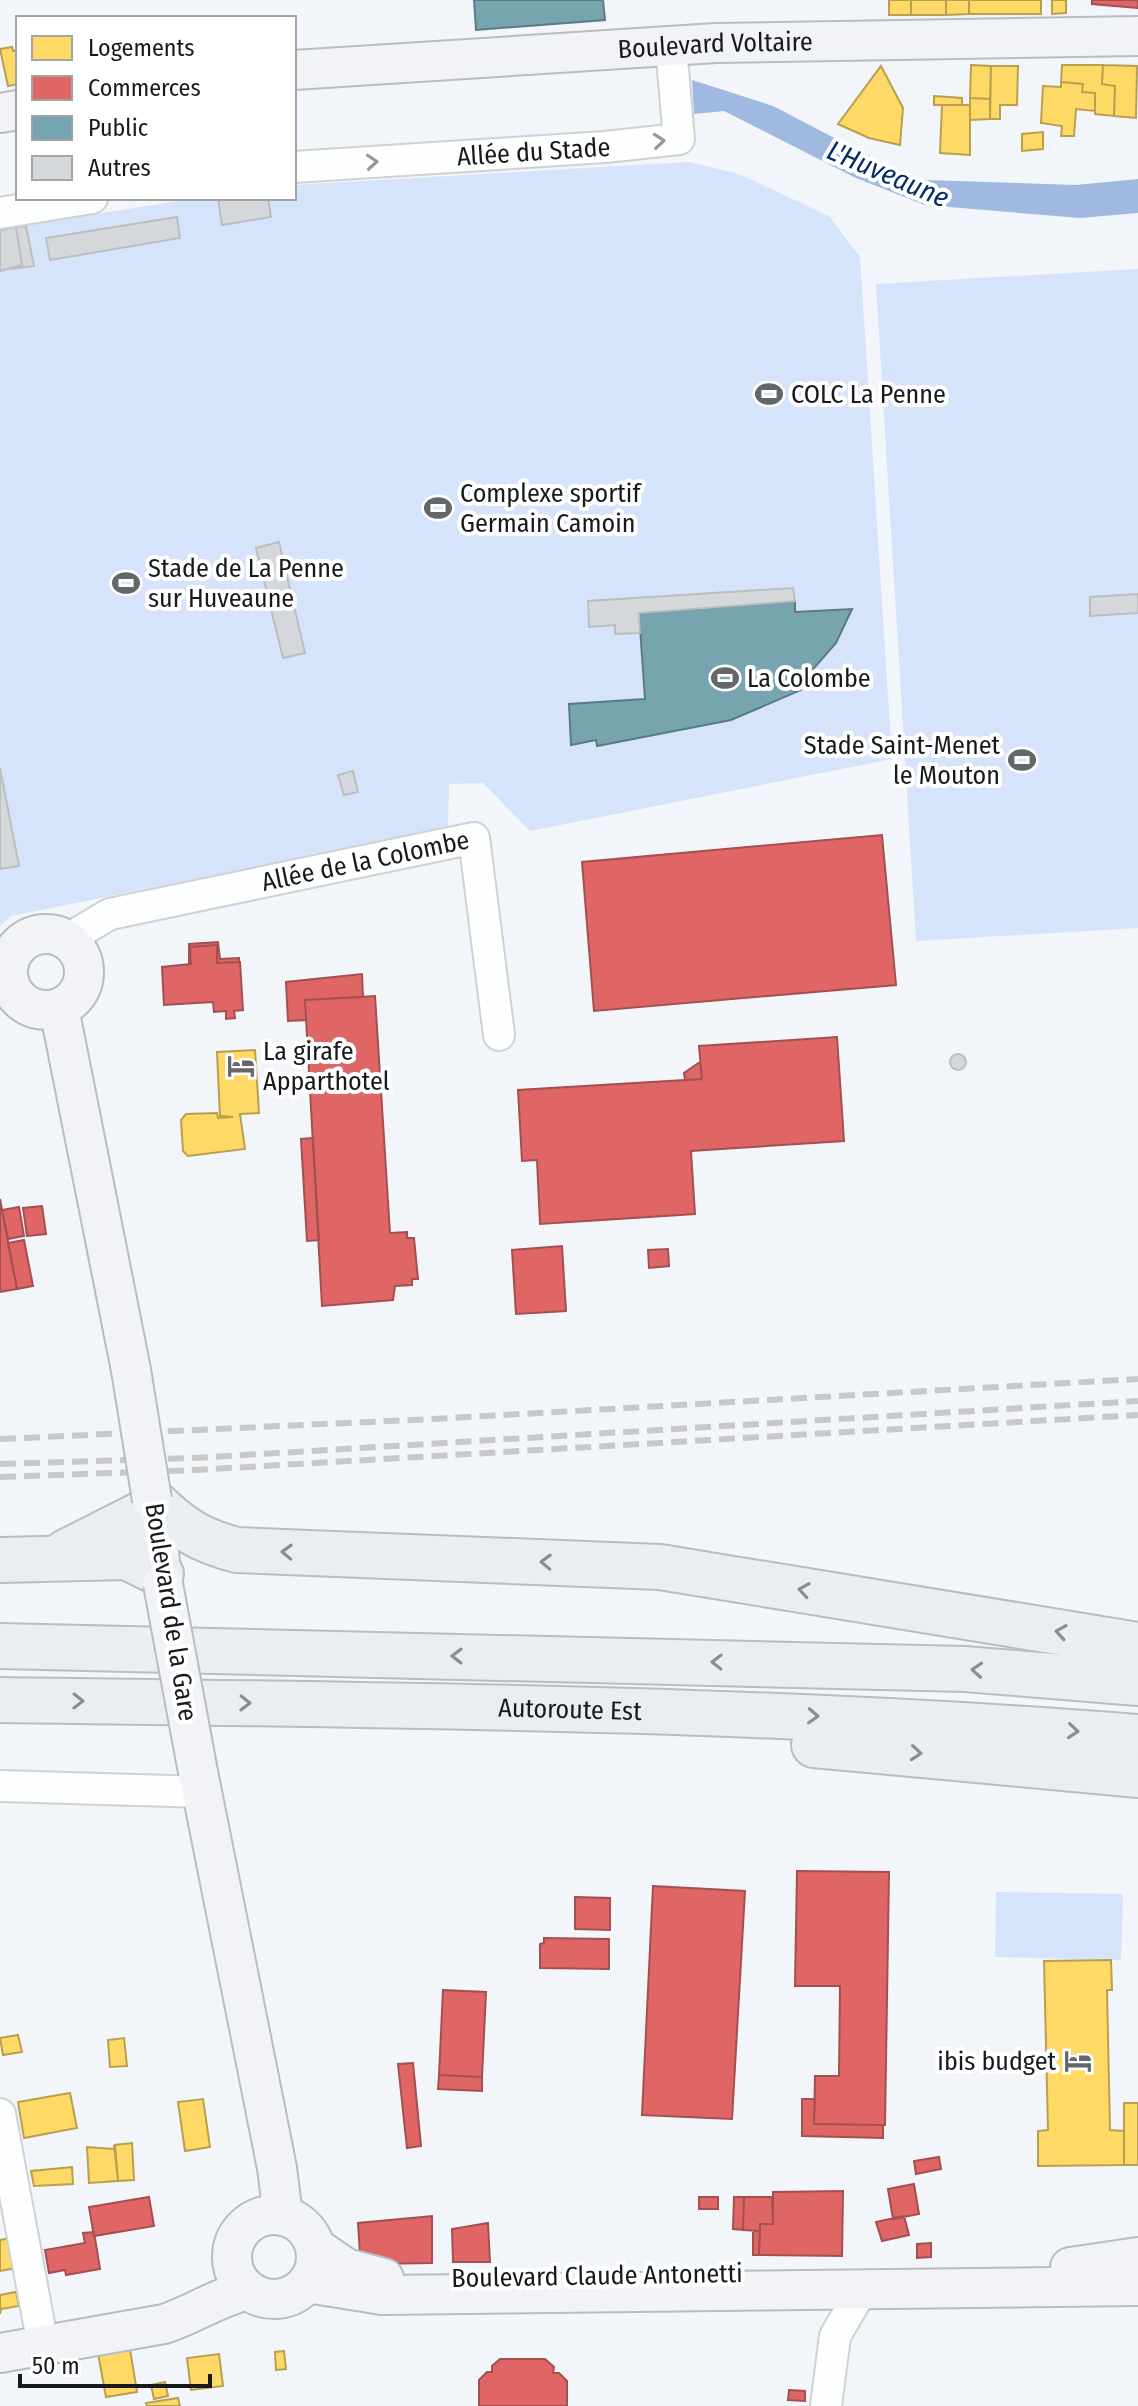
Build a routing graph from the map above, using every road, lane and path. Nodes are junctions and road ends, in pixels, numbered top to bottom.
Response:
1 (1138, 36) edge
2 (671, 47) junction
3 (296, 70) edge
4 (296, 167) edge
5 (80, 200) edge
6 (0, 213) edge
7 (66, 940) junction
8 (4, 982) edge
9 (59, 1008) junction
10 (499, 1035) dead end
11 (153, 1504) junction
12 (49, 1559) junction
13 (0, 1560) edge
14 (162, 1579) junction
15 (1138, 1645) edge
16 (0, 1646) edge
17 (1138, 1683) edge
18 (0, 1700) edge
19 (297, 1704) junction
20 (1138, 1737) edge
21 (1138, 1775) edge
22 (201, 1782) junction
23 (0, 1786) edge
24 (0, 2114) edge
25 (283, 2216) junction
26 (11, 2226) edge
27 (315, 2247) junction
28 (1138, 2257) edge
29 (1138, 2266) edge
30 (1086, 2267) junction
31 (240, 2274) junction
32 (874, 2281) junction
33 (307, 2283) junction
34 (1138, 2286) edge
35 (809, 2292) junction
36 (0, 2329) edge
37 (41, 2334) junction
38 (835, 2336) junction
39 (0, 2353) edge
40 (826, 2406) edge

1 - 2 main road, Boulevard Voltaire
2 - 3 main road, Boulevard Voltaire
4 -> 2 street, Allée du Stade
5 - 6 street
7 - 8 main road
7 - 9 main road
7 - 10 street, Allée de la Colombe
8 - 9 main road
9 - 11 main road, Boulevard de la Gare, bridge
11 - 12 highway
11 - 14 main road, Boulevard de la Gare
15 -> 11 highway
12 - 13 highway
12 - 14 highway
14 - 22 main road, Boulevard de la Gare, bridge
17 -> 16 highway, Autoroute Est
18 -> 19 highway, Autoroute Est
19 -> 20 highway, Autoroute Est
19 -> 21 highway
22 - 23 street
22 - 25 main road, Boulevard de la Gare
24 - 26 street
25 - 27 main road
25 - 31 main road
26 - 37 street
27 - 32 main road, Boulevard Claude Antonetti
27 - 33 main road
28 - 30 main road
29 - 30 main road
30 - 32 main road
31 - 33 main road
31 - 37 main road
32 - 34 main road
32 - 35 main road, Boulevard Claude Antonetti
32 - 38 street
33 - 35 main road, Boulevard Claude Antonetti
35 - 38 street
36 - 37 main road
37 - 39 main road
38 - 40 street

